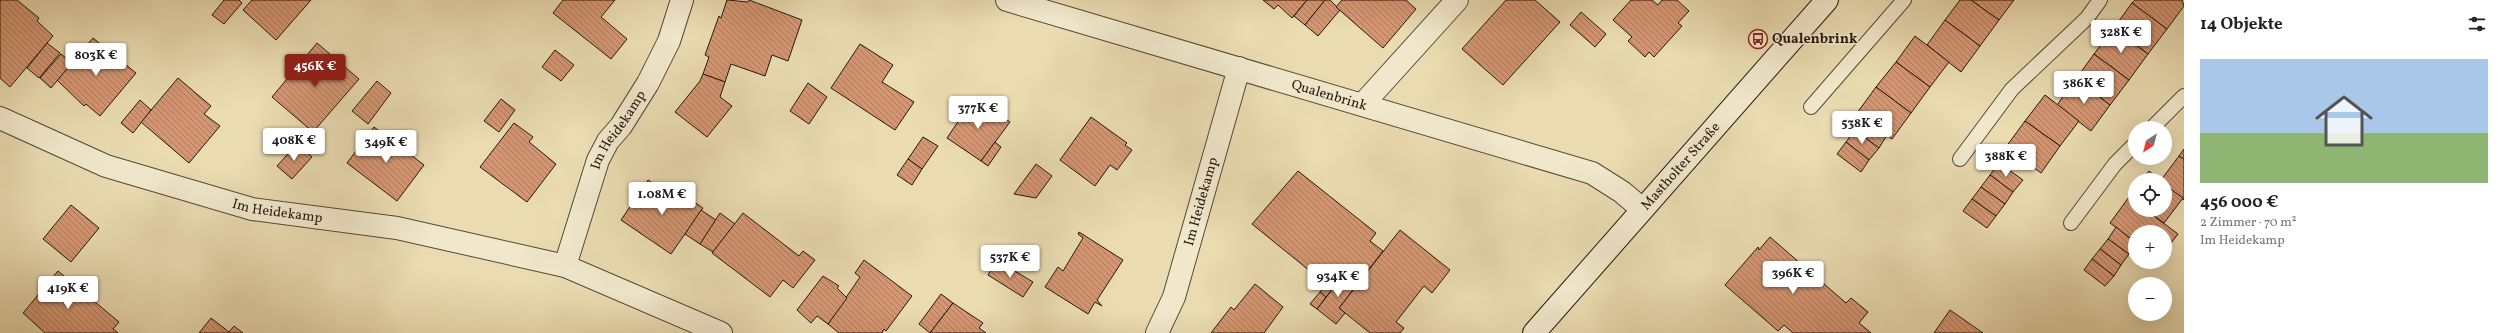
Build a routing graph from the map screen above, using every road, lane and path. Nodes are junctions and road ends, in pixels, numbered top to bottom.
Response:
1 (682, 0) edge
2 (1007, 0) edge
3 (1457, 0) edge
4 (1827, 0) edge
5 (1904, 0) edge
6 (2100, 0) edge
7 (1239, 68) junction
8 (2184, 96) edge
9 (1363, 104) junction
10 (1811, 107) dead end
11 (0, 118) edge
12 (2159, 121) edge
13 (2128, 151) edge
14 (1960, 159) dead end
15 (1642, 209) junction
16 (2071, 223) dead end
17 (565, 266) junction
18 (721, 333) edge
19 (1157, 333) edge
20 (1534, 333) edge

1 - 17 street, Im Heidekamp
2 - 7 street, Qualenbrink
3 - 9 street
4 - 15 street, Mastholter Straße
5 - 10 lane
6 - 14 lane
7 - 9 street, Qualenbrink
7 - 19 street, Im Heidekamp
8 - 12 lane
9 - 15 street, Qualenbrink
11 - 17 street, Im Heidekamp
13 - 16 lane
15 - 20 street, Mastholter Straße
17 - 18 street, Im Heidekamp

